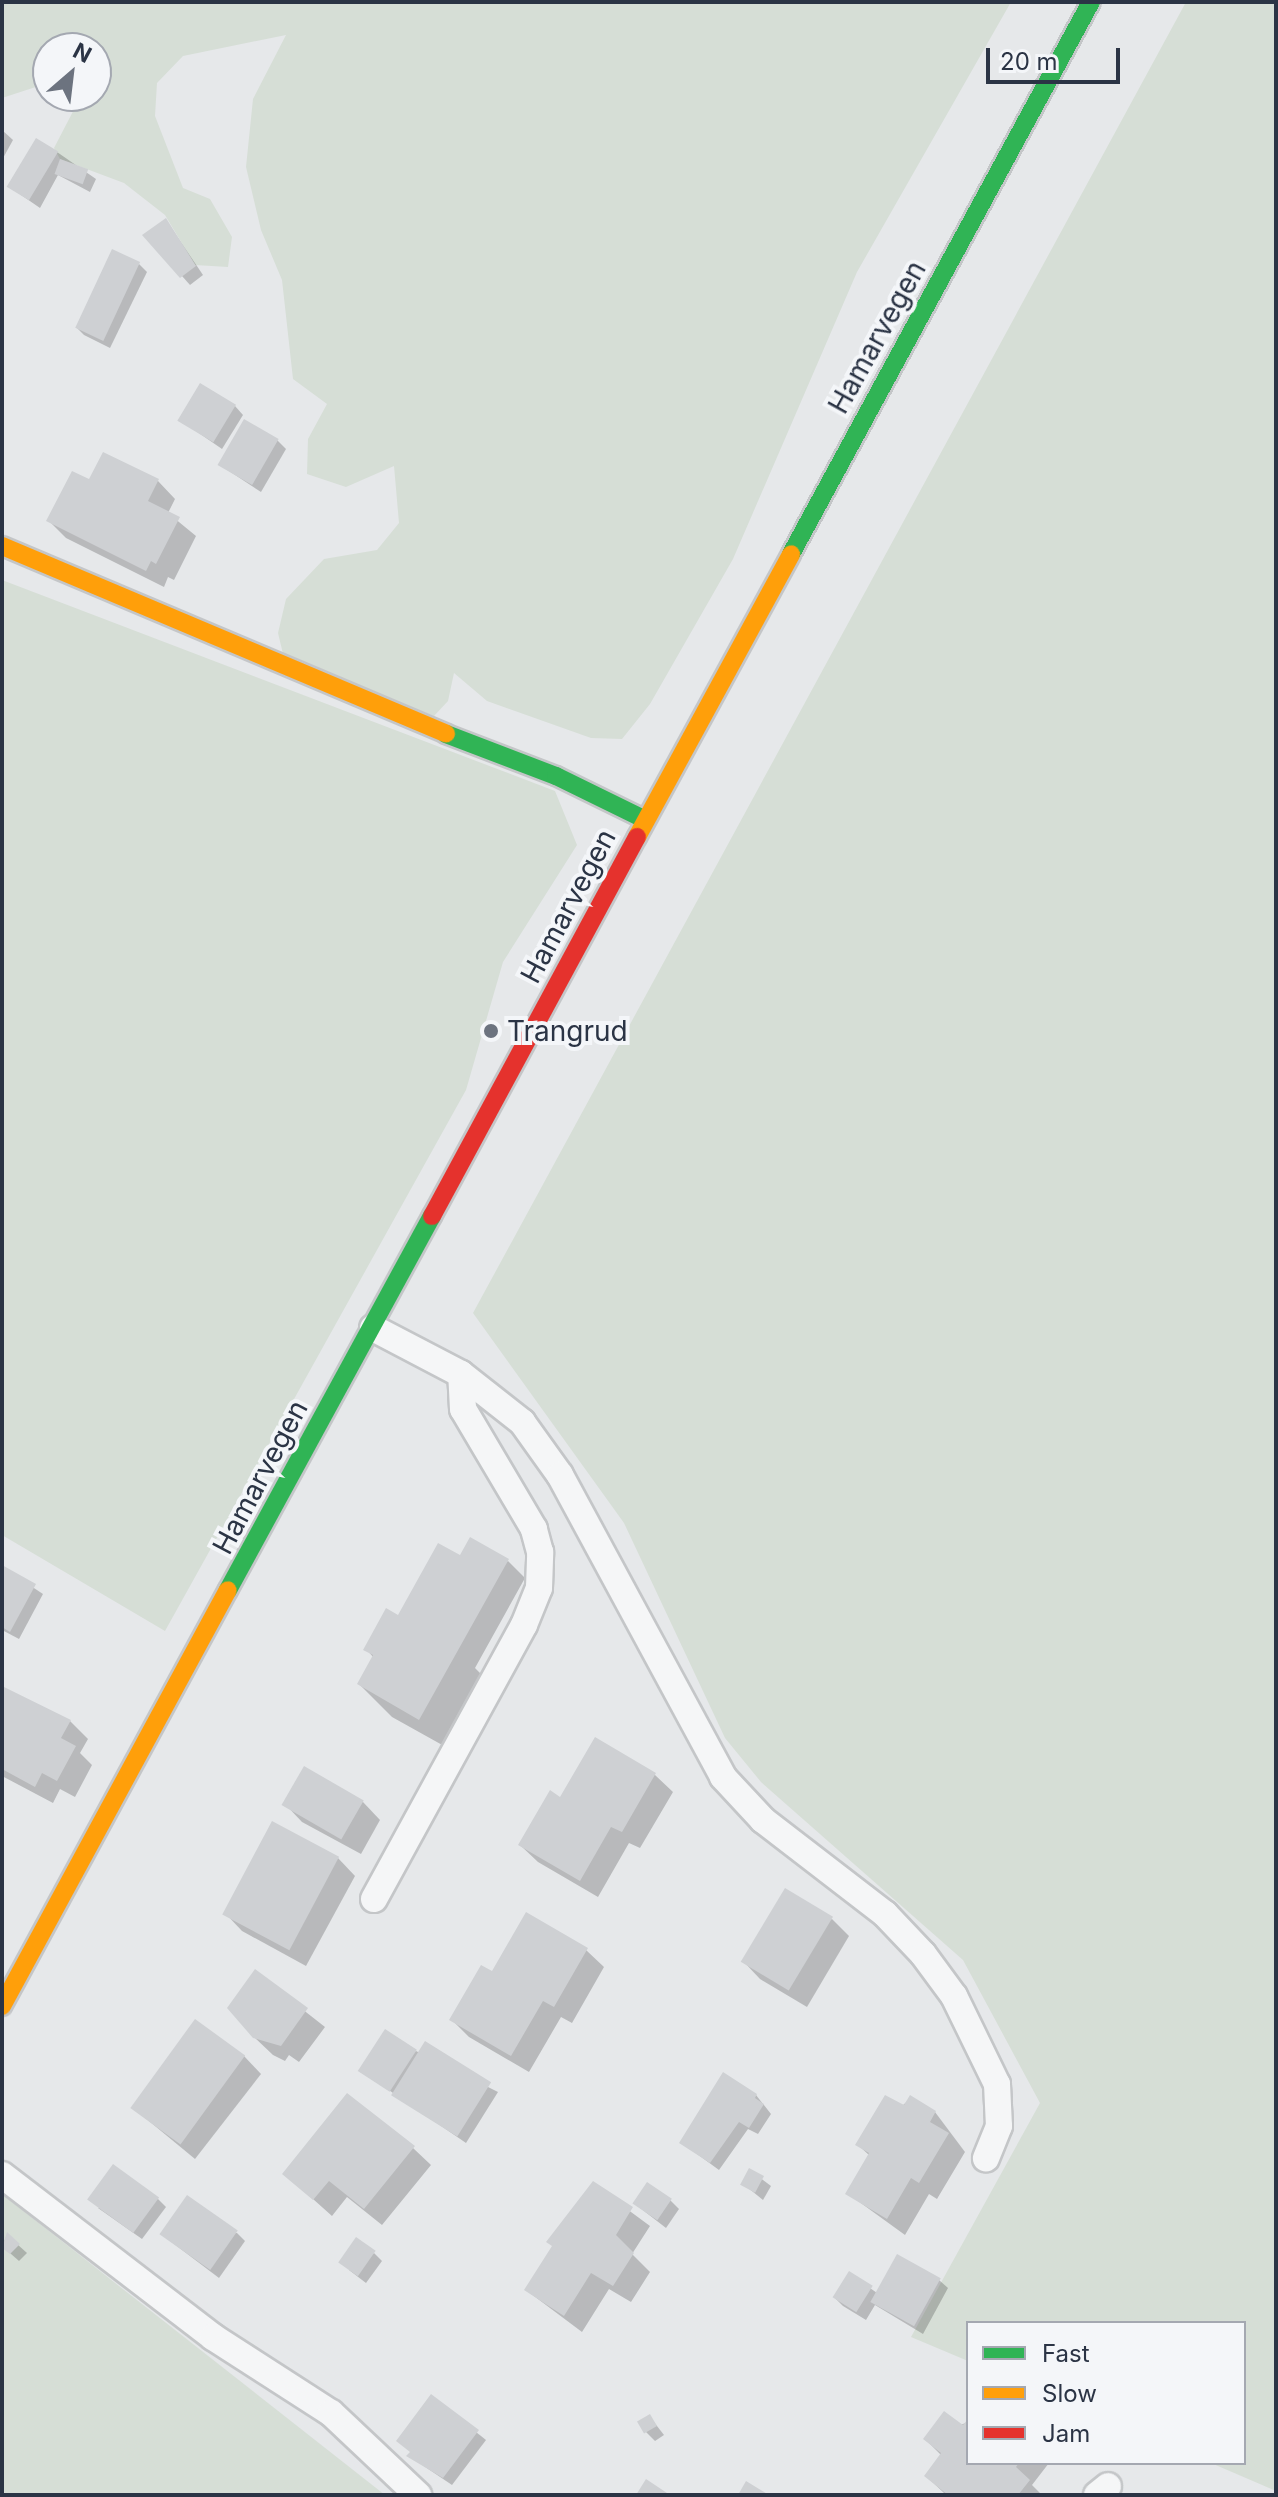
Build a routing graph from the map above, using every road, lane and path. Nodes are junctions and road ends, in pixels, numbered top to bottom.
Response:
1 (1091, 2) edge
2 (2, 546) edge
3 (646, 820) junction
4 (373, 1328) junction
5 (461, 1374) junction
6 (374, 1899) dead end
7 (2, 2006) edge
8 (986, 2158) dead end
9 (2, 2175) edge
10 (418, 2495) edge

1 - 3 main road, Hamarvegen
2 - 3 main road
3 - 4 main road, Hamarvegen
4 - 5 lane
4 - 7 main road, Hamarvegen
5 - 6 lane
5 - 8 lane
9 - 10 lane

